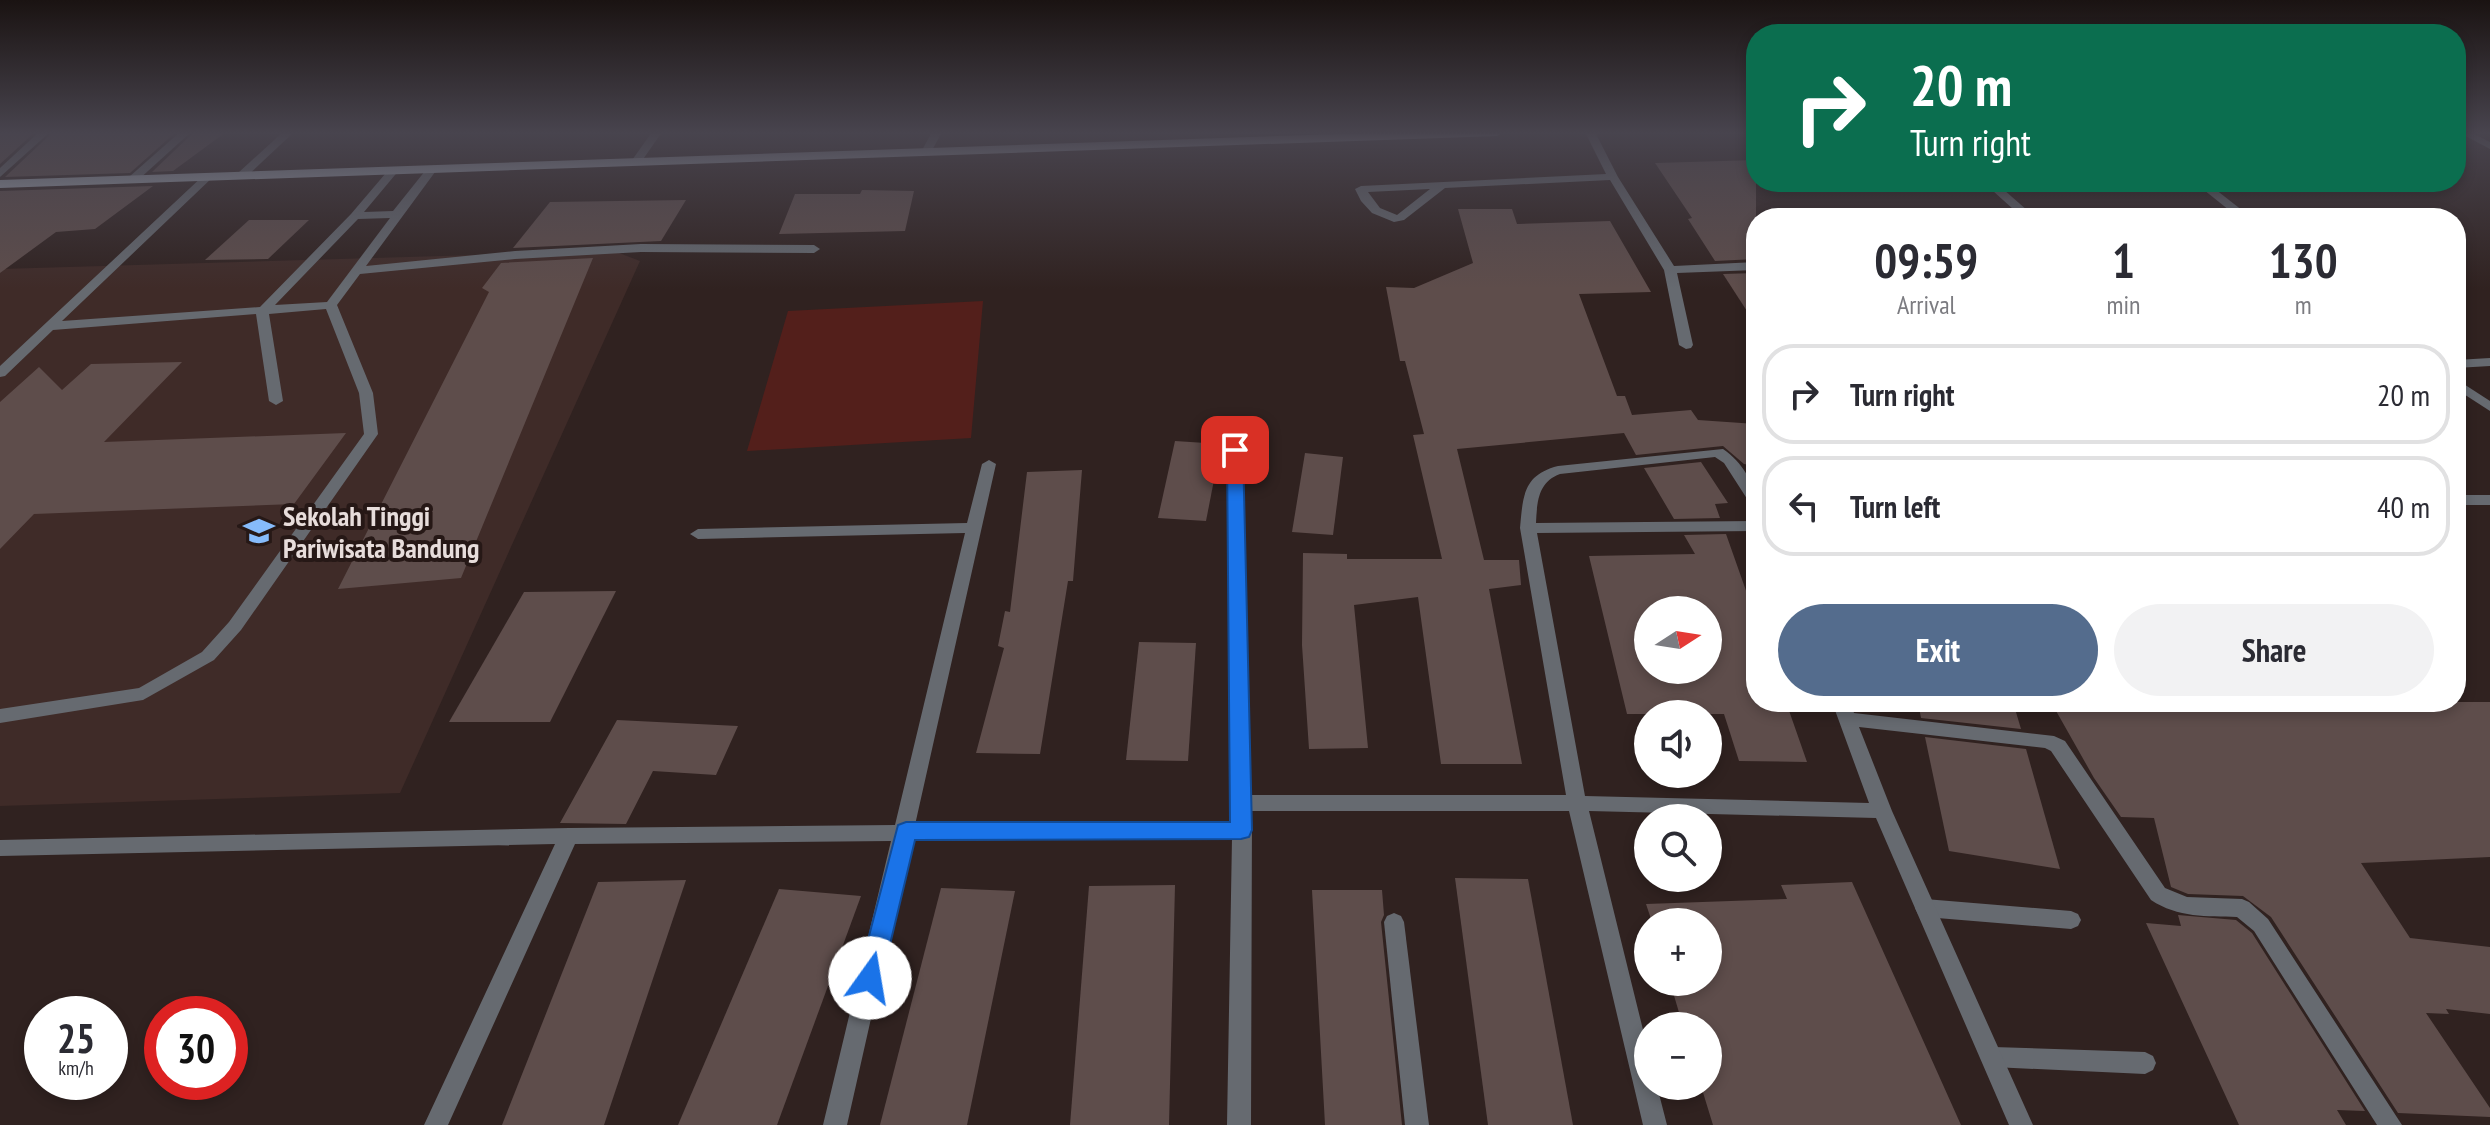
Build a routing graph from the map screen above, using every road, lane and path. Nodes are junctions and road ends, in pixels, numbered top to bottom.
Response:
1 (200, 184) edge
2 (382, 184) edge
3 (420, 184) edge
4 (1470, 184) edge
5 (1618, 184) edge
6 (1441, 186) junction
7 (2000, 192) edge
8 (2212, 192) edge
9 (2018, 208) edge
10 (2233, 208) edge
11 (397, 213) junction
12 (355, 216) junction
13 (814, 249) dead end
14 (1746, 266) edge
15 (1670, 270) junction
16 (356, 271) junction
17 (331, 305) junction
18 (262, 312) junction
19 (53, 326) junction
20 (1686, 345) dead end
21 (2490, 362) edge
22 (2466, 363) edge
23 (0, 373) edge
24 (2466, 390) edge
25 (276, 401) dead end
26 (2490, 407) edge
27 (1235, 450) dead end
28 (989, 464) dead end
29 (1746, 486) edge
30 (2466, 500) edge
31 (2490, 500) edge
32 (1746, 526) edge
33 (973, 528) junction
34 (1528, 528) junction
35 (698, 534) dead end
36 (1845, 712) edge
37 (1852, 712) edge
38 (0, 716) edge
39 (1242, 803) junction
40 (1577, 803) junction
41 (1882, 811) junction
42 (1241, 830) junction
43 (906, 831) junction
44 (569, 836) junction
45 (0, 848) edge
46 (1925, 908) junction
47 (2071, 920) dead end
48 (1394, 922) dead end
49 (1993, 1057) junction
50 (2145, 1063) dead end
51 (436, 1125) edge
52 (835, 1125) edge
53 (1239, 1125) edge
54 (1417, 1125) edge
55 (1655, 1125) edge
56 (2021, 1125) edge
57 (2390, 1125) edge

1 - 19 street
2 - 12 street
3 - 11 street
4 - 6 street
5 - 15 street
6 - 6 street
7 - 9 street
8 - 10 street
11 - 12 street
11 - 16 street
12 - 18 street
13 - 16 street
14 - 15 street
15 - 20 street
16 - 17 street
17 - 18 street
17 - 38 street
18 - 19 street
18 - 25 street
19 - 23 street
21 - 22 street
24 - 26 street
27 - 39 street
28 - 33 street
29 - 34 street
30 - 31 street
32 - 34 street
33 - 35 street
33 - 43 street
34 - 40 street
36 - 41 street
37 - 57 street
39 - 40 street
39 - 42 street
40 - 41 street
40 - 55 street
41 - 46 street
42 - 43 street
42 - 53 street
43 - 44 street
43 - 52 street
44 - 45 street
44 - 51 street
46 - 47 street
46 - 49 street
48 - 54 street
49 - 50 street
49 - 56 street

